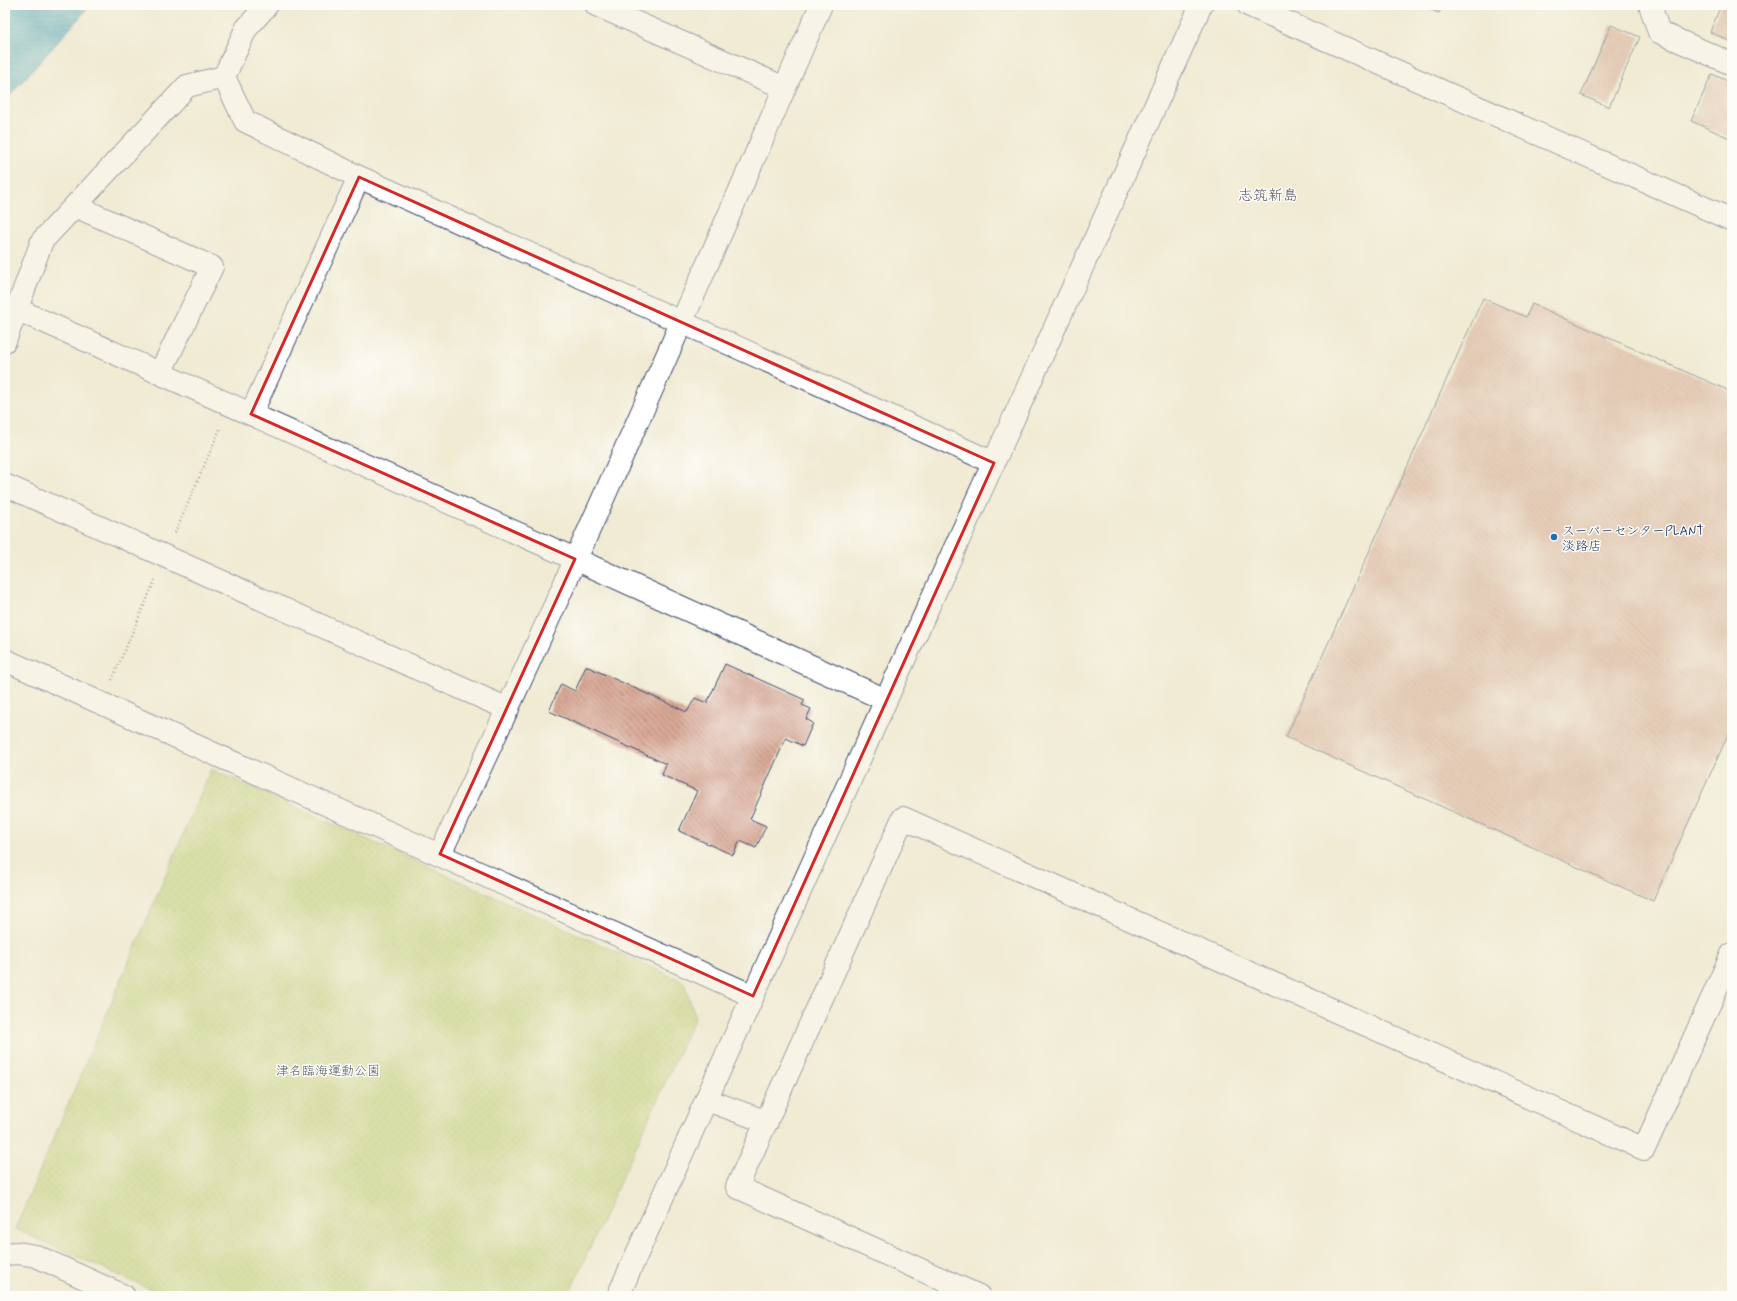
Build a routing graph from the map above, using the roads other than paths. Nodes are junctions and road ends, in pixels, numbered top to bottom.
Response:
1 (268, 5) edge
2 (596, 5) edge
3 (821, 5) edge
4 (1201, 5) edge
5 (1248, 5) edge
6 (1650, 5) edge
7 (1732, 64) edge
8 (224, 77) junction
9 (785, 88) junction
10 (359, 177) junction
11 (75, 206) junction
12 (1732, 220) edge
13 (16, 309) junction
14 (682, 322) junction
15 (5, 341) edge
16 (160, 373) junction
17 (252, 414) junction
18 (994, 463) junction
19 (5, 485) edge
20 (575, 558) junction
21 (5, 660) edge
22 (886, 700) junction
23 (508, 709) junction
24 (440, 854) junction
25 (1732, 954) edge
26 (753, 996) junction
27 (707, 1100) junction
28 (767, 1122) junction
29 (5, 1254) edge
30 (124, 1296) edge
31 (618, 1296) edge
32 (979, 1296) edge

1 - 8 street
2 - 9 street
3 - 9 street
4 - 18 street
5 - 12 street
6 - 7 street
8 - 10 street
8 - 11 street
9 - 14 street
10 - 14 street
10 - 17 street
11 - 13 street
11 - 16 street
13 - 15 street
13 - 16 street
14 - 18 street
14 - 20 street
16 - 17 street
17 - 20 street
18 - 22 street
19 - 23 street
20 - 22 street
20 - 23 street
21 - 24 street
22 - 26 street
23 - 24 street
24 - 26 street
25 - 28 street
26 - 27 street
27 - 28 street
27 - 31 street
28 - 32 street
29 - 30 street

